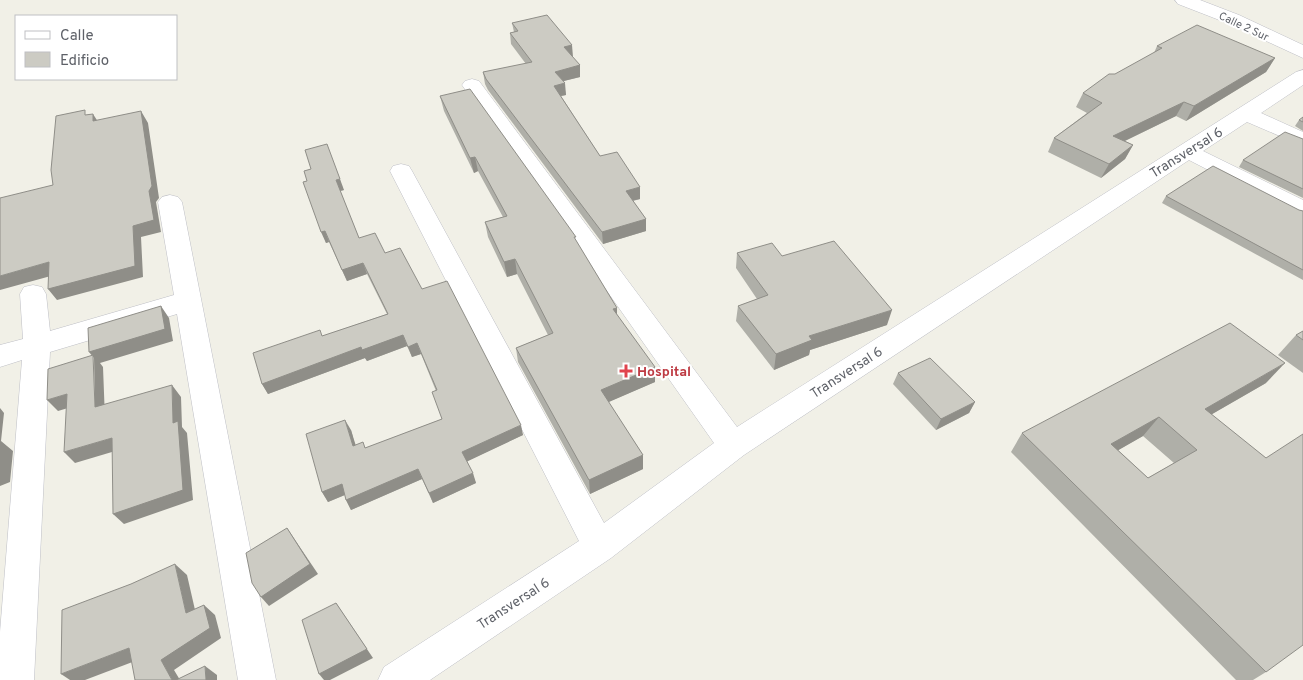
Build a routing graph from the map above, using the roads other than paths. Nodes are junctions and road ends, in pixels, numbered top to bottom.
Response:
1 (1184, 0) edge
2 (1303, 52) edge
3 (1303, 76) edge
4 (472, 85) dead end
5 (1246, 114) junction
6 (1303, 140) edge
7 (1187, 151) junction
8 (401, 171) dead end
9 (170, 202) dead end
10 (1303, 210) edge
11 (32, 294) dead end
12 (187, 301) junction
13 (37, 345) junction
14 (0, 356) edge
15 (733, 446) junction
16 (599, 548) junction
17 (15, 680) edge
18 (257, 680) edge
19 (397, 680) edge

1 - 2 street, Calle 2 Sur
3 - 5 street, Transversal 6
4 - 15 street
5 - 6 street
5 - 7 street, Transversal 6
7 - 10 street
7 - 15 street, Transversal 6
8 - 16 street
9 - 12 street
11 - 13 street
12 - 13 street
12 - 18 street
13 - 14 street
13 - 17 street
15 - 16 street, Transversal 6
16 - 19 street, Transversal 6

